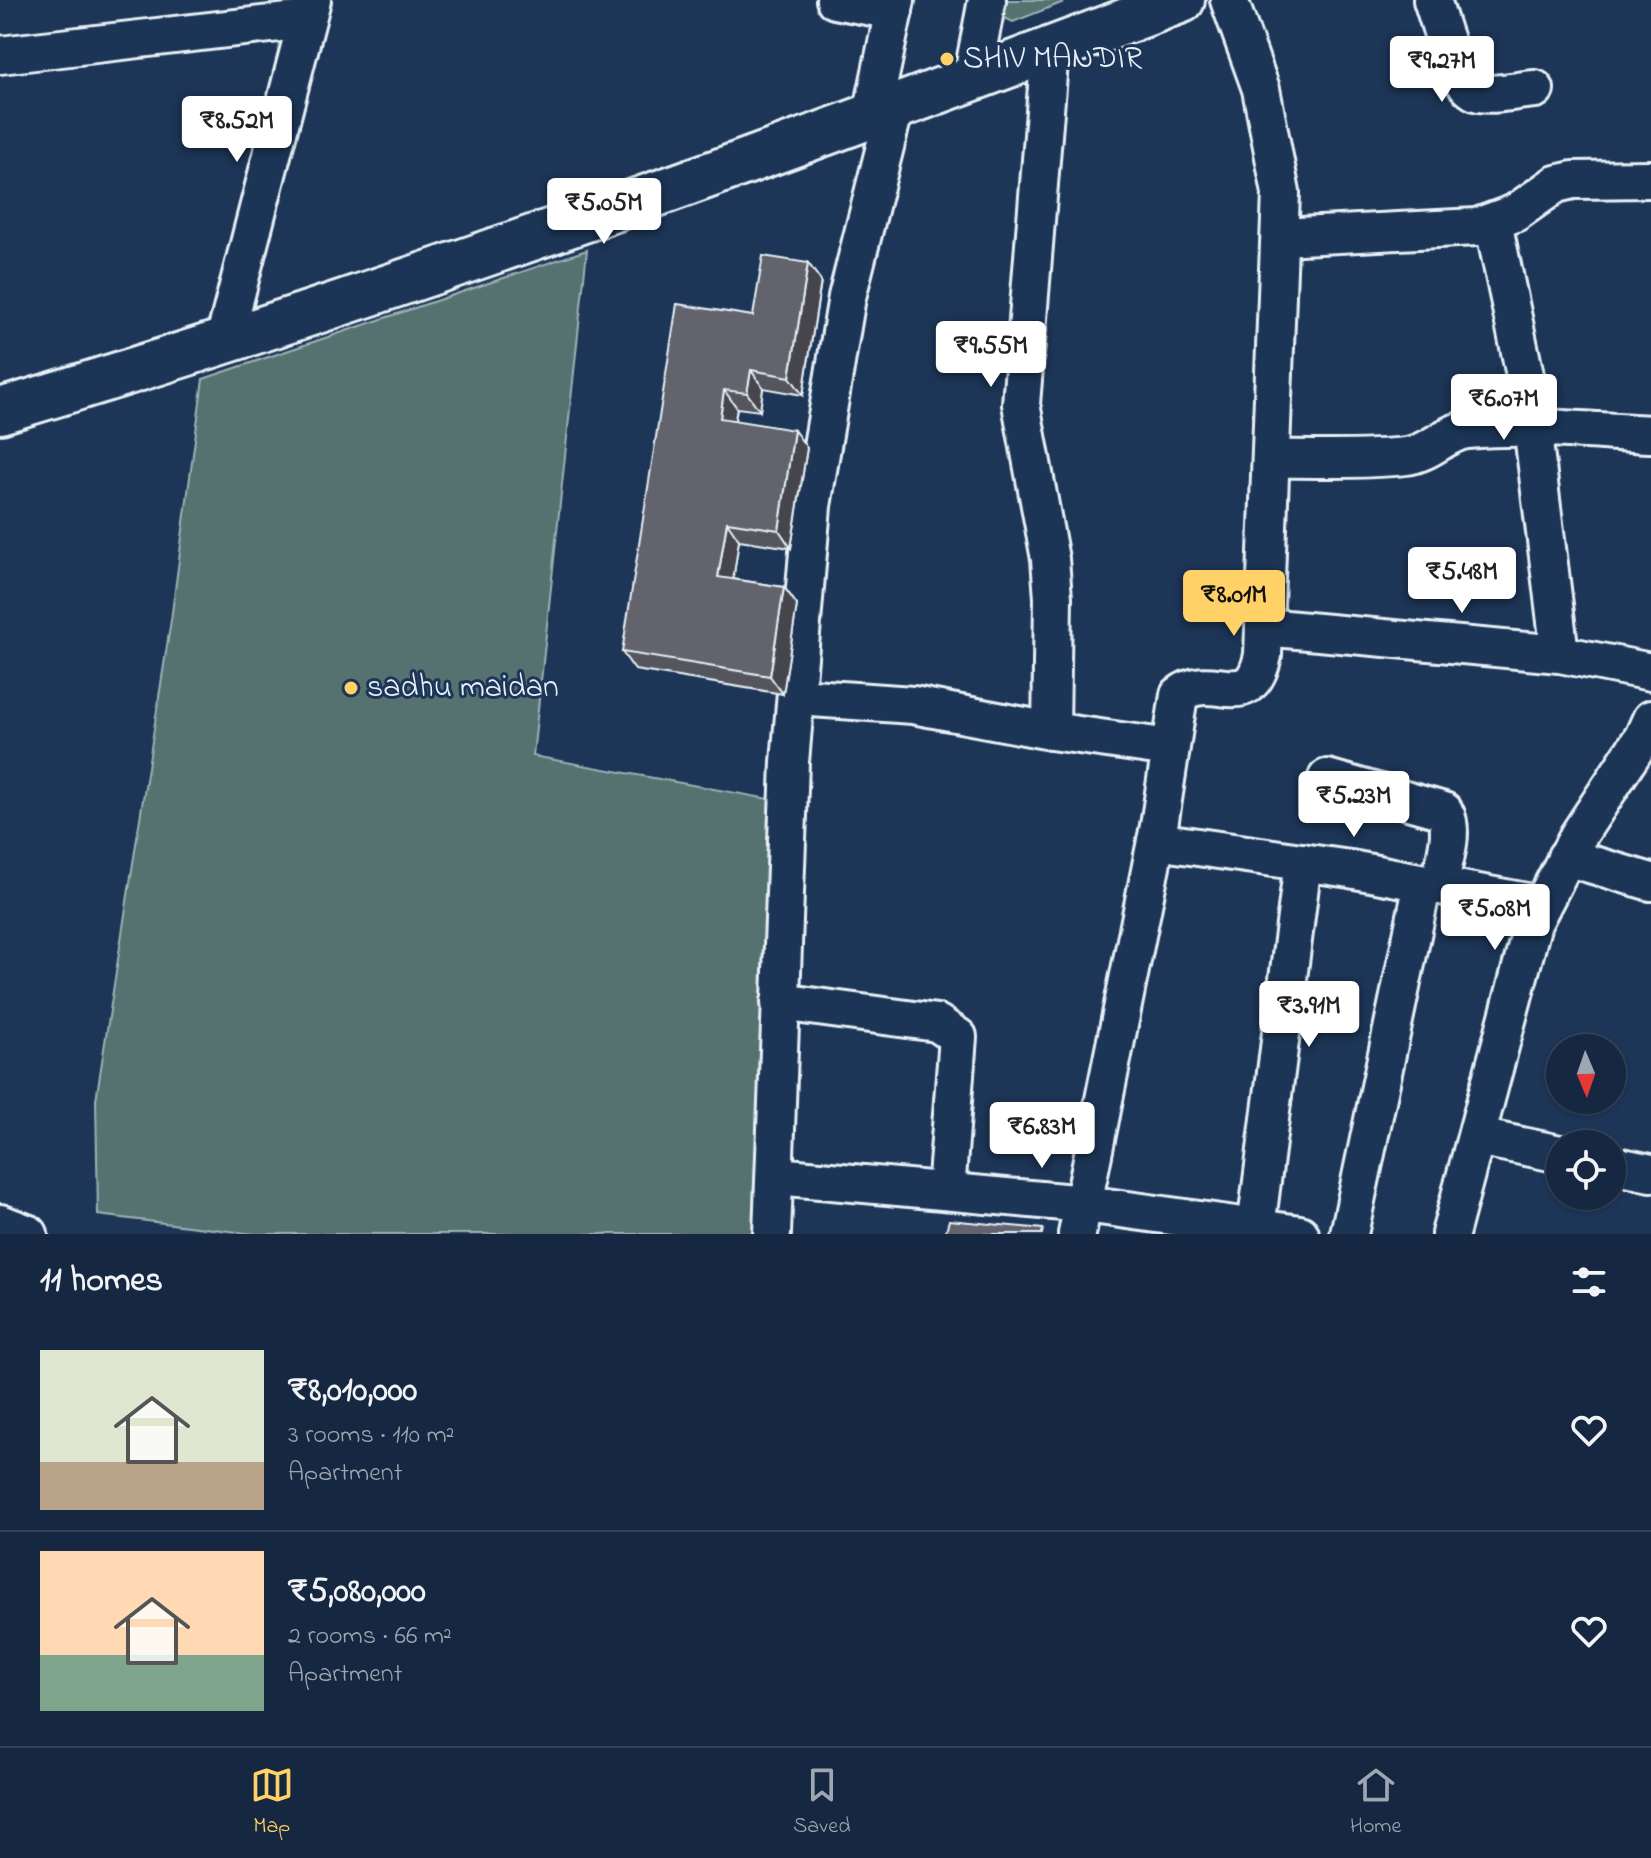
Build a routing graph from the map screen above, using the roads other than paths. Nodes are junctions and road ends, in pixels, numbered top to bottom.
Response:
1 (835, 0) edge
2 (987, 0) edge
3 (1182, 0) edge
4 (1229, 0) edge
5 (1432, 0) edge
6 (895, 5) edge
7 (309, 10) edge
8 (1050, 50) junction
9 (0, 55) edge
10 (972, 79) junction
11 (1535, 89) dead end
12 (884, 111) junction
13 (1651, 179) edge
14 (1493, 222) junction
15 (1280, 237) junction
16 (223, 345) junction
17 (0, 411) edge
18 (1532, 428) junction
19 (1651, 434) edge
20 (1271, 459) junction
21 (1264, 627) junction
22 (1560, 654) junction
23 (1651, 672) edge
24 (797, 697) junction
25 (1651, 719) edge
26 (1051, 731) junction
27 (1170, 748) junction
28 (1327, 778) dead end
29 (1156, 841) junction
30 (1566, 857) junction
31 (1303, 862) junction
32 (1651, 882) edge
33 (1431, 884) junction
34 (1542, 905) junction
35 (780, 1002) junction
36 (1478, 1137) junction
37 (1546, 1151) edge
38 (1626, 1168) edge
39 (1651, 1173) edge
40 (776, 1176) junction
41 (946, 1191) junction
42 (1081, 1219) edge
43 (0, 1223) edge
44 (1256, 1228) junction
45 (29, 1234) edge
46 (772, 1234) edge
47 (1299, 1234) edge
48 (1349, 1234) edge
49 (1450, 1234) edge

1 - 6 street
2 - 10 street
3 - 8 main road
4 - 15 street
5 - 11 street
6 - 12 street
7 - 9 street
7 - 16 street
8 - 10 main road
8 - 26 street
10 - 12 main road
12 - 16 main road
12 - 24 street
13 - 14 street
14 - 15 street
14 - 18 street
15 - 20 street
16 - 17 main road
18 - 19 street
18 - 20 street
18 - 22 street
20 - 21 street
21 - 22 street
21 - 27 street
22 - 23 street
24 - 26 street
24 - 35 street
25 - 30 street
26 - 27 street
27 - 29 street
28 - 33 street
29 - 31 street
29 - 42 street
30 - 32 street
30 - 34 street
31 - 33 street
31 - 44 street
33 - 34 street
33 - 48 street
34 - 36 street
35 - 40 street
35 - 41 street
36 - 37 street
36 - 49 street
38 - 39 street
40 - 41 street
40 - 46 street
41 - 42 street
42 - 44 street
43 - 45 street
44 - 47 street

